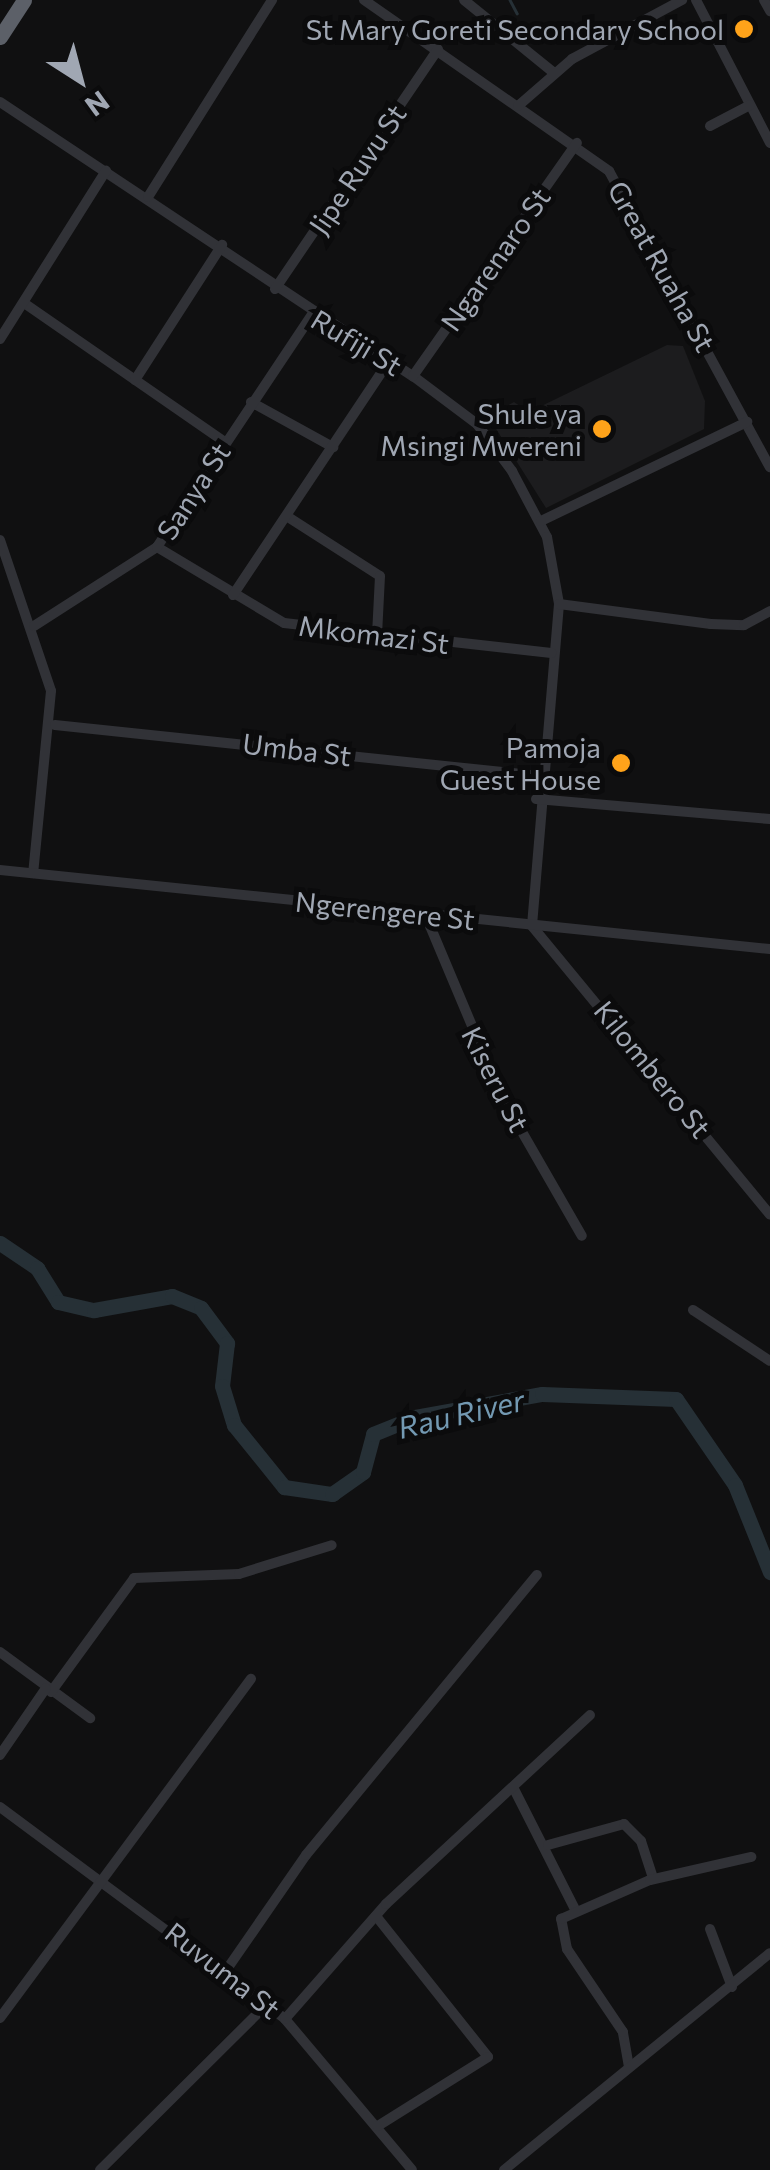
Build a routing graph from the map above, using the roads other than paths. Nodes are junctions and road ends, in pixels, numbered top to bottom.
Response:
1 (24, 0) edge
2 (272, 0) edge
3 (364, 0) edge
4 (464, 0) edge
5 (682, 0) edge
6 (696, 0) edge
7 (764, 0) edge
8 (770, 11) edge
9 (0, 38) edge
10 (438, 49) junction
11 (553, 72) junction
12 (0, 102) edge
13 (750, 105) junction
14 (518, 106) junction
15 (710, 126) dead end
16 (766, 127) edge
17 (577, 143) junction
18 (770, 143) edge
19 (106, 171) junction
20 (148, 198) junction
21 (222, 246) junction
22 (275, 290) junction
23 (24, 303) junction
24 (312, 315) junction
25 (0, 339) edge
26 (388, 363) junction
27 (413, 376) junction
28 (135, 380) junction
29 (251, 402) junction
30 (746, 422) junction
31 (226, 442) junction
32 (333, 447) junction
33 (770, 467) edge
34 (288, 517) junction
35 (541, 521) junction
36 (0, 540) edge
37 (157, 547) junction
38 (233, 595) junction
39 (560, 604) junction
40 (770, 612) edge
41 (34, 626) junction
42 (377, 636) junction
43 (551, 653) junction
44 (55, 725) junction
45 (539, 776) junction
46 (536, 799) junction
47 (770, 812) edge
48 (764, 819) edge
49 (0, 870) edge
50 (33, 873) junction
51 (425, 914) junction
52 (532, 926) junction
53 (770, 949) edge
54 (770, 1215) edge
55 (582, 1236) dead end
56 (693, 1310) dead end
57 (770, 1360) edge
58 (332, 1545) dead end
59 (537, 1576) dead end
60 (0, 1652) edge
61 (251, 1679) dead end
62 (48, 1690) junction
63 (590, 1715) dead end
64 (90, 1718) dead end
65 (0, 1755) edge
66 (513, 1788) junction
67 (0, 1806) edge
68 (548, 1845) junction
69 (751, 1857) dead end
70 (653, 1879) junction
71 (105, 1880) junction
72 (576, 1909) junction
73 (376, 1916) junction
74 (710, 1929) dead end
75 (770, 1953) edge
76 (225, 1972) junction
77 (732, 1987) junction
78 (266, 2004) junction
79 (0, 2018) edge
80 (286, 2019) junction
81 (629, 2067) junction
82 (378, 2126) junction
83 (100, 2170) edge
84 (412, 2170) edge
85 (504, 2170) edge

1 - 9 highway
2 - 20 street
3 - 10 street, Great Ruaha St
4 - 11 street
5 - 11 street
6 - 13 street
7 - 8 street
10 - 14 street, Great Ruaha St
10 - 22 street, Jipe Ruvu St
11 - 14 street
12 - 19 street, Rufiji St
13 - 15 street
13 - 16 street
14 - 17 street, Great Ruaha St
16 - 18 street
17 - 27 street, Ngarenaro St
17 - 30 street, Great Ruaha St
19 - 20 street, Rufiji St
19 - 23 street
20 - 21 street, Rufiji St
21 - 22 street, Rufiji St
21 - 28 street
22 - 24 street, Rufiji St
23 - 25 street
23 - 28 street
24 - 26 street, Rufiji St
24 - 29 street, Sanya St
26 - 27 street, Rufiji St
26 - 32 street
27 - 35 street, Rufiji St
28 - 31 street
29 - 31 street, Sanya St
29 - 32 street
30 - 33 street, Great Ruaha St
30 - 35 street
31 - 37 street, Sanya St
32 - 34 street
34 - 38 street
34 - 42 street
35 - 39 street, Rufiji St
36 - 41 street
37 - 38 street, Mkomazi St
37 - 41 street, Sanya St
38 - 42 street, Mkomazi St
39 - 40 street
39 - 43 street, Rufiji St
41 - 44 street
42 - 43 street, Mkomazi St
43 - 45 street, Rufiji St
44 - 45 street, Umba St
44 - 50 street
45 - 46 street, Rufiji St
46 - 48 street
46 - 52 street, Rufiji St
47 - 48 street
49 - 50 street, Ngerengere St
50 - 51 street, Ngerengere St
51 - 52 street, Ngerengere St
51 - 55 street, Kiseru St
52 - 53 street, Ngerengere St
52 - 54 street, Kilombero St
56 - 57 street
58 - 62 street
59 - 76 street
60 - 62 street
61 - 71 street
62 - 64 street
62 - 65 street
63 - 66 street
66 - 68 street
66 - 73 street
67 - 71 street, Ruvuma St
68 - 70 street
68 - 72 street
69 - 70 street
70 - 72 street
71 - 76 street, Ruvuma St
71 - 79 street
72 - 81 street
73 - 80 street
73 - 82 street
74 - 77 street
75 - 77 street
76 - 78 street, Ruvuma St
77 - 81 street
78 - 80 street, Ruvuma St
78 - 83 street
80 - 82 street, Ruvuma St
81 - 85 street
82 - 84 street, Ruvuma St

